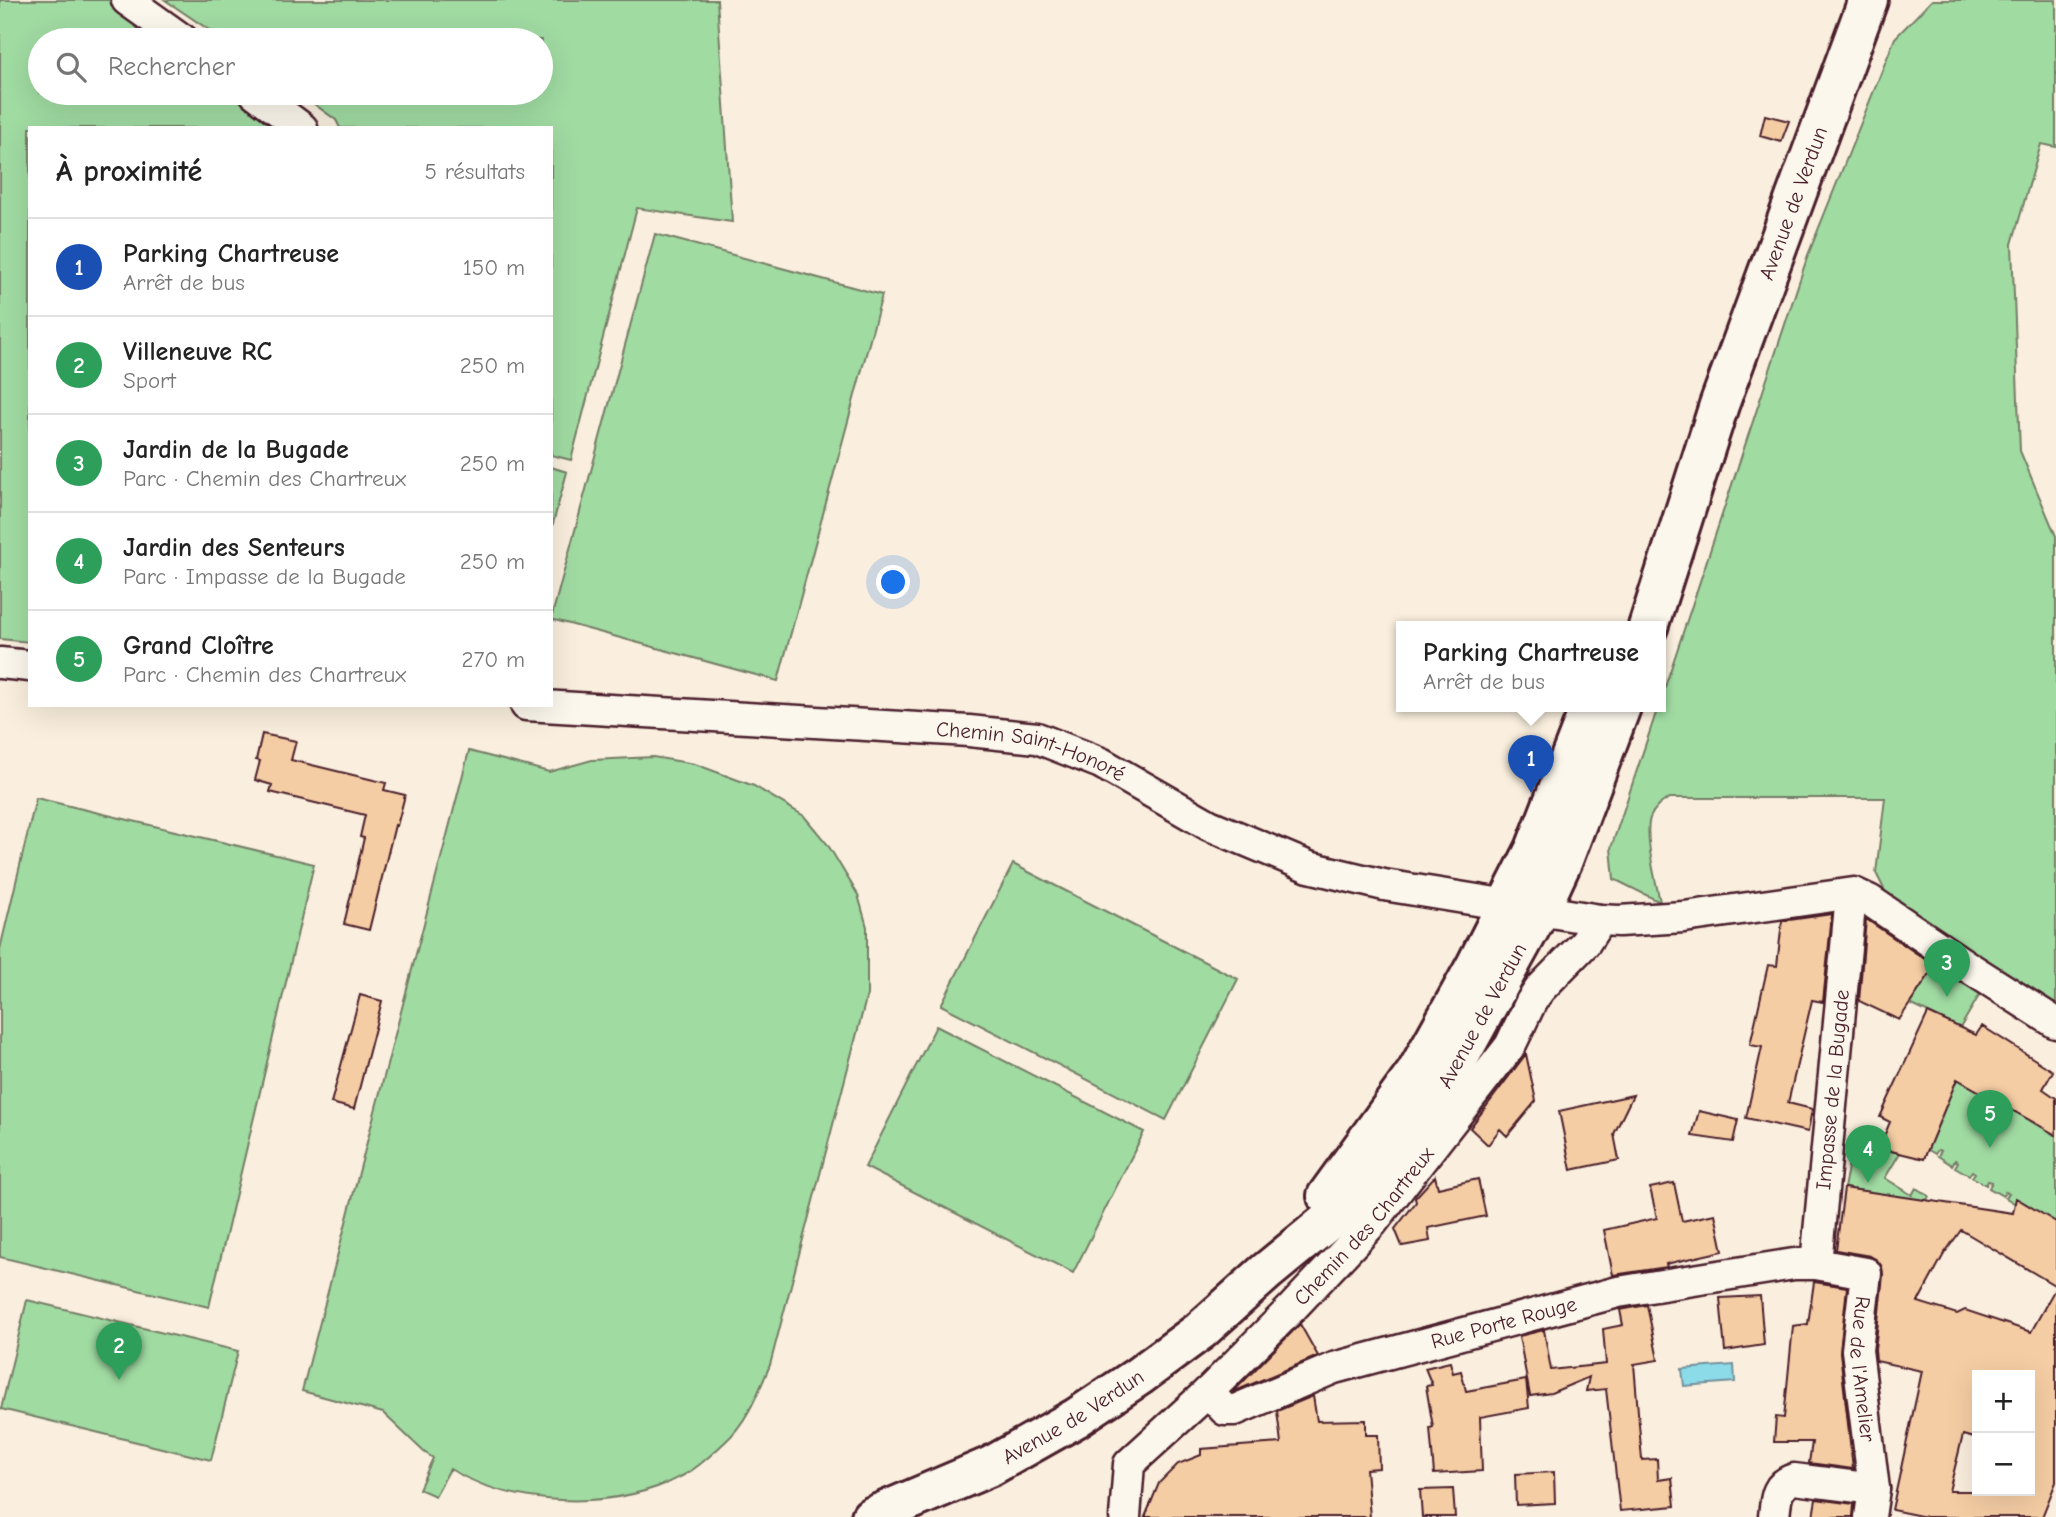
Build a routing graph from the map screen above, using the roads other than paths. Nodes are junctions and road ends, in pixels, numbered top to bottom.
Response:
1 (127, 0) edge
2 (1868, 0) edge
3 (166, 28) edge
4 (271, 105) edge
5 (299, 126) edge
6 (1719, 405) junction
7 (1626, 621) edge
8 (1650, 621) edge
9 (0, 663) edge
10 (28, 666) edge
11 (553, 707) edge
12 (1588, 712) edge
13 (1619, 712) edge
14 (1524, 908) junction
15 (1849, 916) dead end
16 (1600, 920) junction
17 (2056, 1023) edge
18 (1816, 1264) junction
19 (1208, 1392) junction
20 (1872, 1503) edge
21 (882, 1512) edge
22 (846, 1517) edge
23 (1125, 1517) edge
24 (1774, 1517) edge

1 - 3 street
2 - 6 main road, Avenue de Verdun
4 - 5 street
6 - 7 main road, Avenue de Verdun
6 - 8 main road, Avenue de Verdun
9 - 10 street
11 - 14 street, Chemin Saint-Honoré
12 - 14 main road, Avenue de Verdun
13 - 14 main road, Avenue de Verdun
14 - 16 street
14 - 21 main road, Avenue de Verdun
15 - 18 street, Impasse de la Bugade
16 - 17 street
16 - 19 street, Chemin des Chartreux
18 - 19 street, Rue Porte Rouge
18 - 20 street, Rue de l'Amelier
19 - 23 street, Chemin des Chartreux
20 - 24 street
21 - 22 main road, Avenue de Verdun

